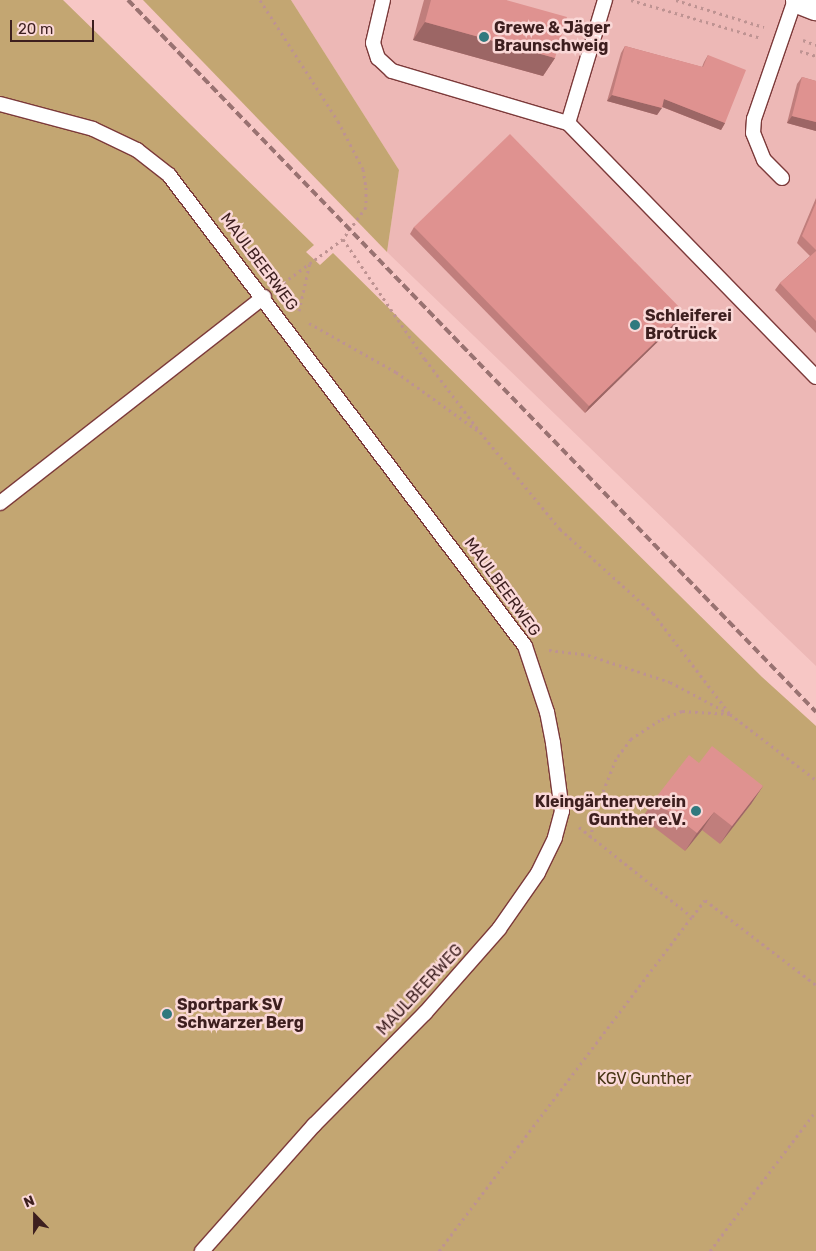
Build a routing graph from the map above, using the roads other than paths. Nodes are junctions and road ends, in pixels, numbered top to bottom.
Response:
1 (383, 0) edge
2 (605, 0) edge
3 (795, 0) edge
4 (800, 0) edge
5 (816, 6) edge
6 (0, 104) edge
7 (568, 123) junction
8 (782, 178) dead end
9 (264, 297) junction
10 (816, 377) edge
11 (0, 502) edge
12 (202, 1251) edge

1 - 7 lane
2 - 7 lane
3 - 8 lane
4 - 5 street
6 - 9 lane, MAULBEERWEG
7 - 10 lane
9 - 11 lane
9 - 12 lane, MAULBEERWEG

